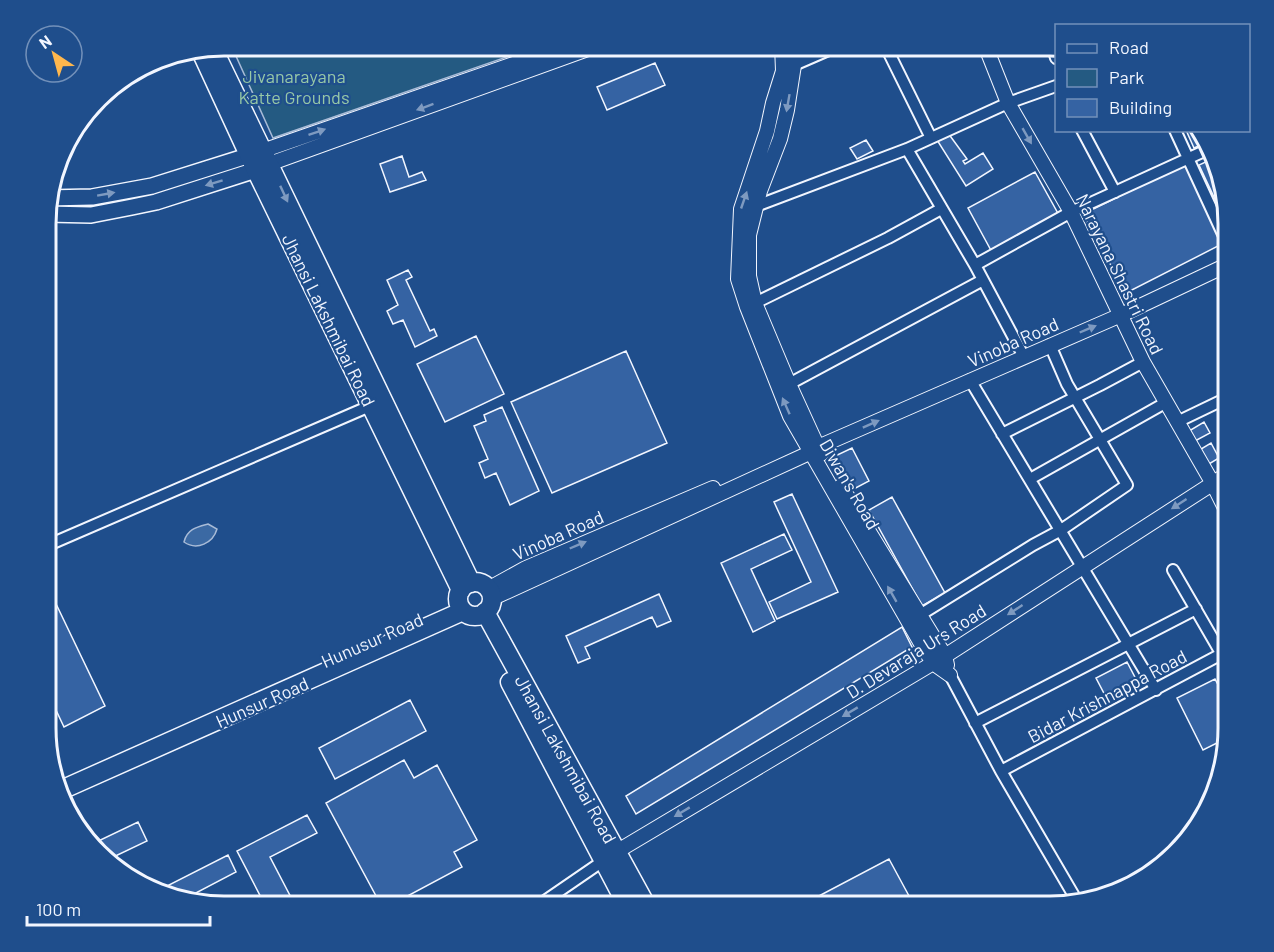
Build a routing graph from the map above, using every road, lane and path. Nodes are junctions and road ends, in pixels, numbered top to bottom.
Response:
1 (217, 56) edge
2 (544, 56) edge
3 (558, 56) edge
4 (782, 56) edge
5 (794, 56) edge
6 (815, 56) edge
7 (890, 56) edge
8 (989, 56) edge
9 (204, 57) edge
10 (525, 65) junction
11 (794, 65) junction
12 (1055, 86) edge
13 (1008, 103) junction
14 (1083, 132) edge
15 (1176, 132) edge
16 (931, 138) junction
17 (907, 149) junction
18 (1202, 152) edge
19 (1186, 158) junction
20 (259, 160) junction
21 (1115, 192) junction
22 (58, 198) edge
23 (756, 206) junction
24 (941, 209) junction
25 (1071, 212) junction
26 (56, 214) edge
27 (1218, 225) edge
28 (975, 265) junction
29 (1218, 269) edge
30 (983, 280) junction
31 (755, 303) junction
32 (1121, 315) junction
33 (1050, 345) junction
34 (1024, 357) junction
35 (1143, 362) junction
36 (970, 380) junction
37 (789, 384) junction
38 (1075, 398) junction
39 (1218, 402) edge
40 (1165, 403) junction
41 (370, 406) junction
42 (1177, 422) junction
43 (1002, 434) junction
44 (1099, 440) junction
45 (814, 448) junction
46 (1030, 479) junction
47 (1218, 479) edge
48 (1212, 483) junction
49 (1218, 495) edge
50 (1061, 530) junction
51 (56, 542) edge
52 (1083, 566) junction
53 (1173, 570) dead end
54 (474, 600) junction
55 (1196, 609) junction
56 (914, 619) junction
57 (1218, 641) edge
58 (1129, 642) junction
59 (1218, 655) edge
60 (939, 659) junction
61 (950, 675) joint
62 (1156, 690) junction
63 (975, 723) junction
64 (1001, 771) junction
65 (63, 777) edge
66 (66, 788) edge
67 (610, 856) junction
68 (1073, 895) edge
69 (552, 896) edge
70 (624, 896) edge
71 (639, 896) edge

1 - 20 main road, Jhansi Lakshmibai Road
2 - 10 street
3 - 10 street
45 -> 4 street, Diwan's Road
5 - 11 street
6 - 11 street
7 - 16 street
8 - 13 street, Narayana Shastri Road
9 - 20 main road, Jhansi Lakshmibai Road
10 - 20 street
11 -> 23 street
12 - 13 street
13 - 16 street
13 -> 25 street, Narayana Shastri Road
14 - 21 street
15 - 19 street
16 - 17 street
17 - 23 street
17 - 24 street
18 - 19 street
19 - 21 street
19 - 27 street
22 -> 20 main road
20 -> 26 main road
20 - 41 main road, Jhansi Lakshmibai Road
20 -> 54 main road, Jhansi Lakshmibai Road
21 - 25 street
23 - 31 street
24 - 28 street
24 - 31 street
25 - 28 street
25 - 32 street, Narayana Shastri Road
28 - 30 street
29 - 32 street, Vinoba Road
30 - 34 street
30 - 37 street
31 - 37 street
33 -> 32 street, Vinoba Road
32 - 35 street, Narayana Shastri Road
33 - 34 street, Vinoba Road
33 - 38 street
34 - 36 street, Vinoba Road
35 - 38 street
35 - 40 street, Narayana Shastri Road
36 - 43 street
45 -> 36 street, Vinoba Road
37 - 45 street
38 - 43 street
38 - 44 street
39 - 42 street
40 - 42 street, Narayana Shastri Road
40 - 44 street
41 - 51 street
41 - 54 main road, Jhansi Lakshmibai Road
42 - 48 street, Narayana Shastri Road
43 - 46 street
44 - 46 street
44 - 50 street
45 - 54 street, Vinoba Road
45 - 56 street, Diwan's Road
46 - 50 street
47 - 48 street, D. Devaraja Urs Road
48 - 49 street, Narayana Shastri Road
48 -> 52 street, D. Devaraja Urs Road
50 - 52 street
50 - 56 street
52 - 58 street
52 -> 60 street, D. Devaraja Urs Road
53 - 55 street
54 - 65 main road, Hunusur Road
54 - 66 main road, Hunsur Road
54 - 67 main road, Jhansi Lakshmibai Road
55 - 57 street
55 - 58 street
56 - 60 street, Diwan's Road
58 - 62 street
58 - 63 street
59 - 62 street, Bidar Krishnappa Road
60 - 61 street, Diwan's Road
60 -> 67 street, D. Devaraja Urs Road
61 - 63 street
62 - 64 street, Bidar Krishnappa Road
63 - 64 street
64 - 68 street
67 - 69 street
67 - 70 main road, Jhansi Lakshmibai Road
67 - 71 main road, Jhansi Lakshmibai Road

